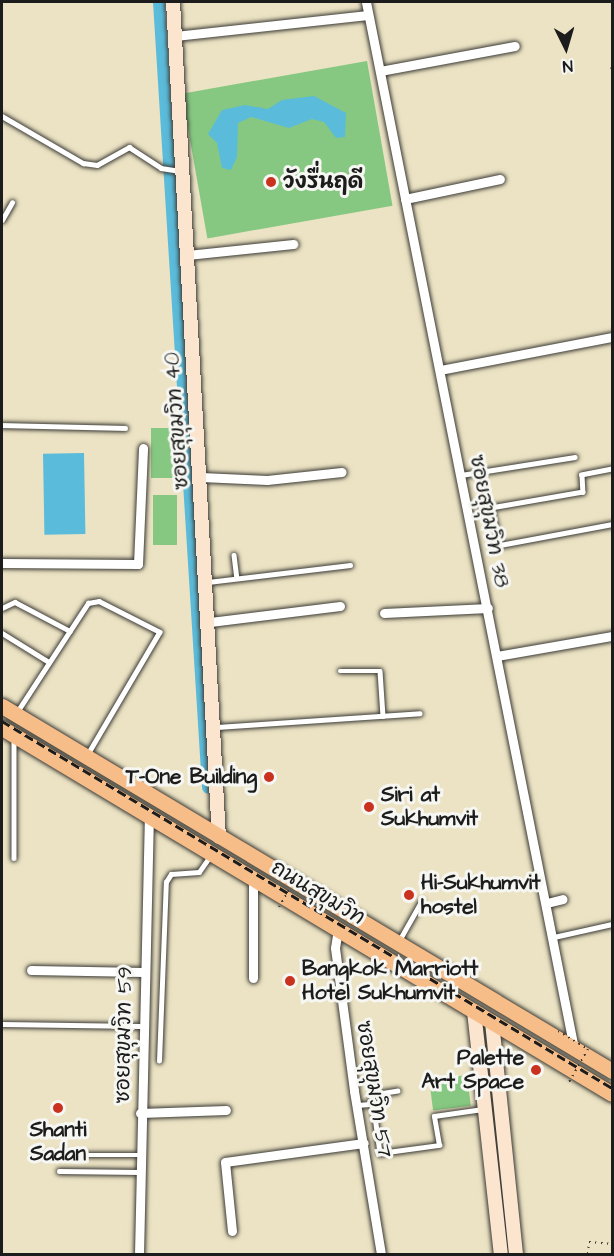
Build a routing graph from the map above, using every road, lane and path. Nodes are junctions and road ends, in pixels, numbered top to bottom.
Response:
1 (173, 2) edge
2 (366, 2) edge
3 (368, 15) junction
4 (175, 36) junction
5 (514, 46) dead end
6 (380, 71) junction
7 (2, 116) edge
8 (182, 172) junction
9 (501, 179) dead end
10 (405, 199) junction
11 (12, 203) dead end
12 (2, 220) edge
13 (293, 244) dead end
14 (187, 255) junction
15 (612, 337) edge
16 (440, 370) junction
17 (2, 425) edge
18 (125, 428) dead end
19 (143, 448) dead end
20 (575, 457) dead end
21 (612, 469) edge
22 (342, 471) dead end
23 (461, 475) junction
24 (201, 477) junction
25 (487, 509) junction
26 (468, 510) junction
27 (612, 524) edge
28 (234, 555) dead end
29 (2, 563) edge
30 (350, 565) dead end
31 (237, 578) junction
32 (208, 582) junction
33 (340, 606) dead end
34 (2, 608) edge
35 (488, 608) junction
36 (384, 613) dead end
37 (210, 622) junction
38 (70, 631) junction
39 (2, 633) edge
40 (612, 636) edge
41 (497, 656) junction
42 (50, 662) junction
43 (340, 671) dead end
44 (2, 706) edge
45 (420, 713) dead end
46 (15, 714) junction
47 (383, 716) junction
48 (217, 727) junction
49 (8, 732) edge
50 (87, 757) junction
51 (149, 817) junction
52 (219, 837) junction
53 (211, 854) junction
54 (15, 858) dead end
55 (300, 873) dead end
56 (253, 879) junction
57 (563, 899) dead end
58 (421, 902) dead end
59 (547, 903) junction
60 (279, 908) dead end
61 (612, 924) edge
62 (338, 929) junction
63 (554, 936) junction
64 (397, 943) junction
65 (31, 970) dead end
66 (143, 972) junction
67 (253, 978) dead end
68 (482, 994) junction
69 (502, 1006) junction
70 (474, 1011) junction
71 (492, 1022) junction
72 (2, 1024) edge
73 (141, 1026) junction
74 (558, 1030) dead end
75 (574, 1049) junction
76 (159, 1061) dead end
77 (612, 1071) edge
78 (569, 1082) dead end
79 (398, 1091) dead end
80 (612, 1094) edge
81 (373, 1104) junction
82 (357, 1105) junction
83 (483, 1109) junction
84 (226, 1110) dead end
85 (140, 1113) junction
86 (364, 1143) junction
87 (42, 1155) dead end
88 (140, 1155) junction
89 (59, 1171) dead end
90 (140, 1172) junction
91 (232, 1231) dead end
92 (612, 1244) edge
93 (139, 1254) edge
94 (381, 1254) edge
95 (501, 1254) edge
96 (516, 1254) edge
97 (588, 1254) edge

1 - 4 street, ซอยสุขุมวิท 40
2 - 3 street, ซอยสุขุมวิท 38
3 - 4 street
3 - 6 street, ซอยสุขุมวิท 38
4 - 8 street, ซอยสุขุมวิท 40
5 - 6 street
6 - 10 street, ซอยสุขุมวิท 38
7 - 8 lane
8 - 14 street, ซอยสุขุมวิท 40
9 - 10 street
10 - 16 street, ซอยสุขุมวิท 38
11 - 12 lane
13 - 14 street
14 - 24 street, ซอยสุขุมวิท 40
15 - 16 street
16 - 23 street, ซอยสุขุมวิท 38
17 - 18 lane
19 - 29 street
20 - 23 lane
21 - 25 lane
22 - 24 street
23 - 26 street, ซอยสุขุมวิท 38
24 - 32 street, ซอยสุขุมวิท 40
25 - 26 lane
25 - 27 lane
26 - 35 street, ซอยสุขุมวิท 38
28 - 31 lane
30 - 31 lane
31 - 32 lane
32 - 37 street, ซอยสุขุมวิท 40
33 - 37 street
34 - 38 lane
35 - 36 street
35 - 41 street, ซอยสุขุมวิท 38
37 - 48 street, ซอยสุขุมวิท 40
38 - 42 lane
38 - 50 lane
39 - 42 lane
40 - 41 street
41 - 59 street, ซอยสุขุมวิท 38
42 - 46 lane
43 - 47 lane
44 - 46 main road, ถนนสุขุมวิท
45 - 47 lane
46 - 50 main road, ถนนสุขุมวิท
47 - 48 lane
48 - 52 street, ซอยสุขุมวิท 40
49 - 51 main road, ถนนสุขุมวิท
49 - 54 lane
50 - 52 main road, ถนนสุขุมวิท
51 - 53 main road, ถนนสุขุมวิท
51 - 66 street, ซอยสุขุมวิท 59
52 - 53 main road
52 - 64 main road, ถนนสุขุมวิท
53 - 56 main road, ถนนสุขุมวิท
53 - 76 lane
55 - 60 path, bridge
56 - 62 main road, ถนนสุขุมวิท
56 - 67 street
57 - 59 street
58 - 64 lane
59 - 63 street, ซอยสุขุมวิท 38
61 - 63 lane
62 - 70 main road, ถนนสุขุมวิท
62 - 82 street, ซอยสุขุมวิท 57
63 - 75 street, ซอยสุขุมวิท 38
64 - 68 main road, ถนนสุขุมวิท
65 - 66 street
66 - 73 street, ซอยสุขุมวิท 59
68 - 69 main road, ถนนสุขุมวิท
68 - 70 main road
69 - 71 main road
69 - 75 main road, ถนนสุขุมวิท
70 - 71 main road, ถนนสุขุมวิท
70 - 83 street
71 - 80 main road, ถนนสุขุมวิท
71 - 96 street
72 - 73 lane
73 - 85 street, ซอยสุขุมวิท 59
74 - 78 path, bridge
75 - 77 main road, ถนนสุขุมวิท
79 - 81 lane
81 - 82 lane
81 - 83 lane
82 - 86 street, ซอยสุขุมวิท 57
83 - 95 street
84 - 85 street
85 - 88 street, ซอยสุขุมวิท 59
86 - 91 street
86 - 94 street, ซอยสุขุมวิท 57
87 - 88 lane
88 - 90 street, ซอยสุขุมวิท 59
89 - 90 lane
90 - 93 street, ซอยสุขุมวิท 59
92 - 97 path

